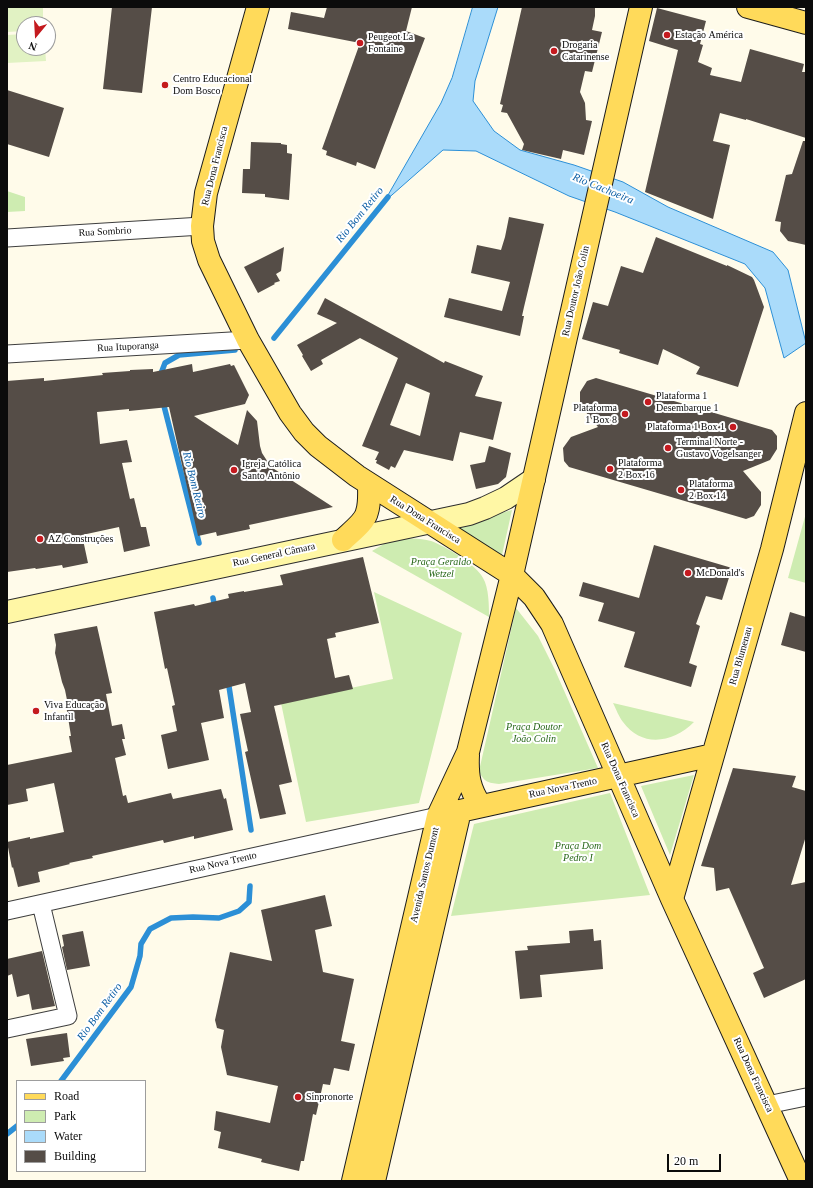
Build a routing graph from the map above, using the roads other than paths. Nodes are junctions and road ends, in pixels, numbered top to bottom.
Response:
1 (258, 7) edge
2 (641, 7) edge
3 (748, 7) edge
4 (806, 23) edge
5 (202, 226) junction
6 (7, 238) edge
7 (248, 340) junction
8 (7, 354) edge
9 (805, 423) edge
10 (534, 479) junction
11 (369, 484) junction
12 (428, 522) junction
13 (343, 540) junction
14 (512, 575) junction
15 (7, 612) edge
16 (468, 752) junction
17 (713, 755) junction
18 (618, 776) junction
19 (481, 806) junction
20 (460, 811) joint
21 (438, 816) junction
22 (672, 899) junction
23 (41, 904) junction
24 (7, 911) edge
25 (7, 1029) edge
26 (806, 1097) edge
27 (767, 1105) junction
28 (353, 1181) edge
29 (374, 1181) edge
30 (801, 1181) edge

1 - 5 main road, Rua Dona Francisca
2 - 10 main road, Rua Doutor João Colin
3 - 4 main road
5 - 6 street, Rua Sombrio
5 - 7 main road, Rua Dona Francisca
7 - 8 street, Rua Ituporanga
7 - 11 main road, Rua Dona Francisca
9 - 17 main road, Rua Blumenau
10 - 12 main road, Rua General Câmara
10 - 14 main road, Rua Doutor João Colin
11 - 12 main road, Rua Dona Francisca
11 - 13 main road
12 - 13 main road, Rua General Câmara
12 - 14 main road, Rua Dona Francisca
13 - 15 main road, Rua General Câmara
14 - 16 main road, Avenida Santos Dumont
14 - 18 main road, Rua Dona Francisca
16 - 19 main road
16 - 21 main road, Avenida Santos Dumont
17 - 18 main road, Rua Nova Trento
17 - 22 main road, Rua Blumenau
18 - 19 main road, Rua Nova Trento
18 - 22 main road, Rua Dona Francisca
19 - 20 main road, Rua Nova Trento
20 - 29 main road, Avenida Santos Dumont
21 - 23 street, Rua Nova Trento
21 - 28 main road, Avenida Santos Dumont
22 - 27 main road, Rua Dona Francisca
23 - 24 street, Rua Nova Trento
23 - 25 street
26 - 27 street
27 - 30 main road, Rua Dona Francisca

